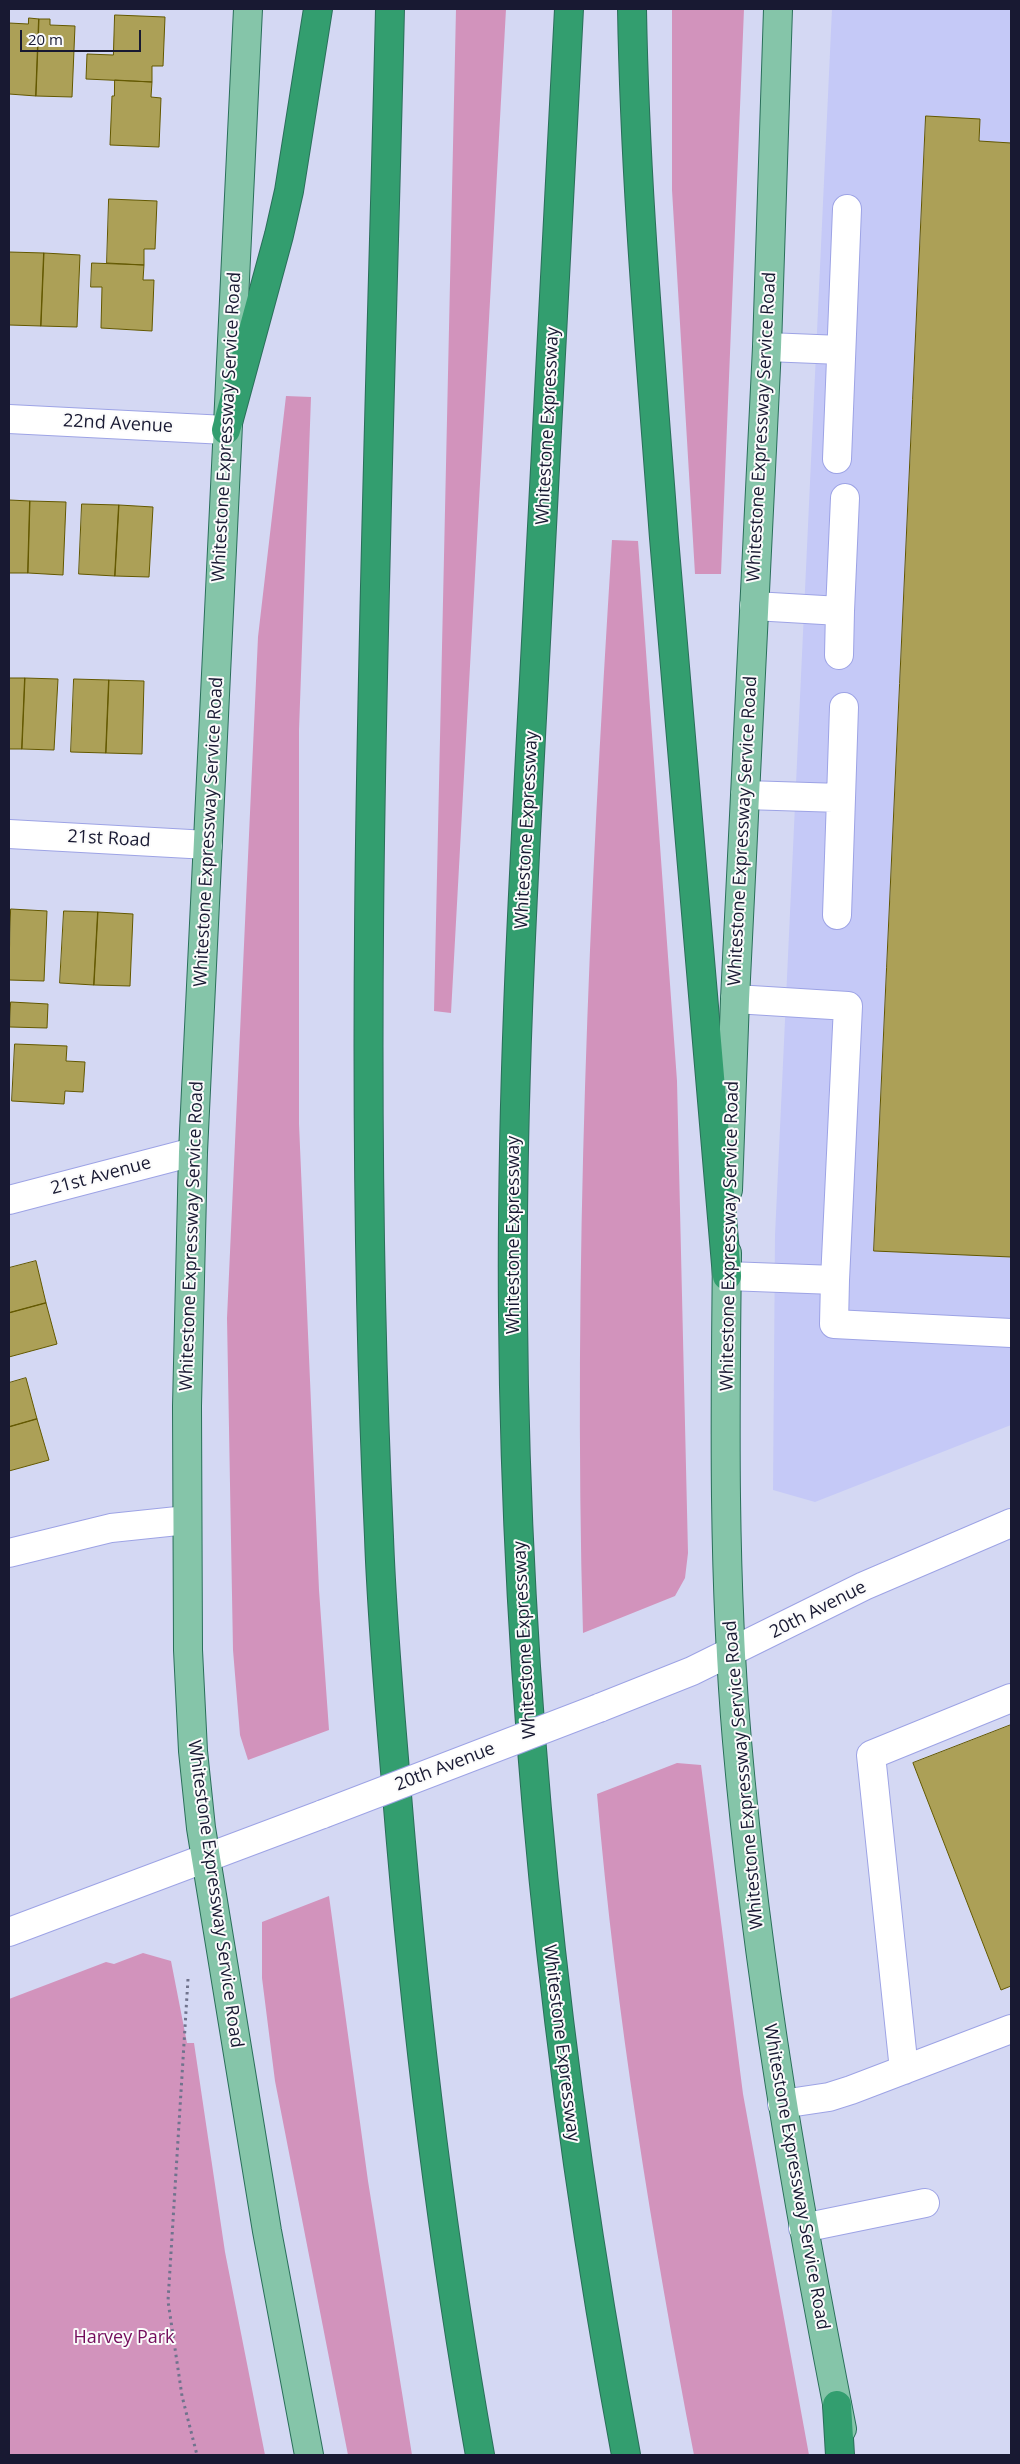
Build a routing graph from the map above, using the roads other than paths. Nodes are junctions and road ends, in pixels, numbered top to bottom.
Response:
1 (248, 9) edge
2 (318, 9) edge
3 (390, 9) edge
4 (569, 9) edge
5 (632, 9) edge
6 (778, 9) edge
7 (847, 209) dead end
8 (767, 347) junction
9 (841, 350) junction
10 (9, 419) edge
11 (226, 430) junction
12 (836, 459) dead end
13 (846, 498) dead end
14 (754, 606) junction
15 (840, 611) junction
16 (839, 655) dead end
17 (844, 707) dead end
18 (745, 796) junction
19 (841, 798) junction
20 (9, 834) edge
21 (208, 844) junction
22 (837, 915) dead end
23 (735, 999) junction
24 (194, 1152) junction
25 (9, 1200) edge
26 (727, 1276) junction
27 (835, 1280) junction
28 (1011, 1333) edge
29 (187, 1520) junction
30 (1011, 1523) edge
31 (9, 1553) edge
32 (732, 1653) junction
33 (1011, 1698) edge
34 (206, 1859) junction
35 (9, 1932) edge
36 (1011, 2029) edge
37 (904, 2070) junction
38 (782, 2104) junction
39 (925, 2203) dead end
40 (802, 2228) junction
41 (837, 2405) junction
42 (309, 2455) edge
43 (480, 2455) edge
44 (626, 2455) edge
45 (840, 2455) edge
46 (847, 2455) edge

1 - 11 main road, Whitestone Expressway Service Road
2 - 11 highway
3 - 43 highway
4 - 44 highway, Whitestone Expressway
5 - 26 highway
6 - 8 main road, Whitestone Expressway Service Road
7 - 9 street
8 - 9 street
8 - 14 main road, Whitestone Expressway Service Road
9 - 12 street
10 - 11 street, 22nd Avenue
11 - 21 main road, Whitestone Expressway Service Road
13 - 15 street
14 - 15 street
14 - 18 main road, Whitestone Expressway Service Road
15 - 16 street
17 - 19 street
18 - 19 street
18 - 23 main road, Whitestone Expressway Service Road
19 - 22 street
20 - 21 street, 21st Road
21 - 24 main road, Whitestone Expressway Service Road
23 - 26 main road, Whitestone Expressway Service Road
23 - 27 street
24 - 25 street, 21st Avenue
24 - 29 main road, Whitestone Expressway Service Road
26 - 27 street
26 - 32 main road, Whitestone Expressway Service Road
27 - 28 street
29 - 31 street
29 - 34 main road, Whitestone Expressway Service Road
30 - 32 street, 20th Avenue
32 - 34 street, 20th Avenue, bridge
32 - 38 main road, Whitestone Expressway Service Road
33 - 37 street
34 - 35 street, 20th Avenue
34 - 42 main road, Whitestone Expressway Service Road
36 - 37 street
37 - 38 street
38 - 40 main road, Whitestone Expressway Service Road
39 - 40 street
40 - 41 main road, Whitestone Expressway Service Road
41 - 45 highway
41 - 46 main road, Whitestone Expressway Service Road

